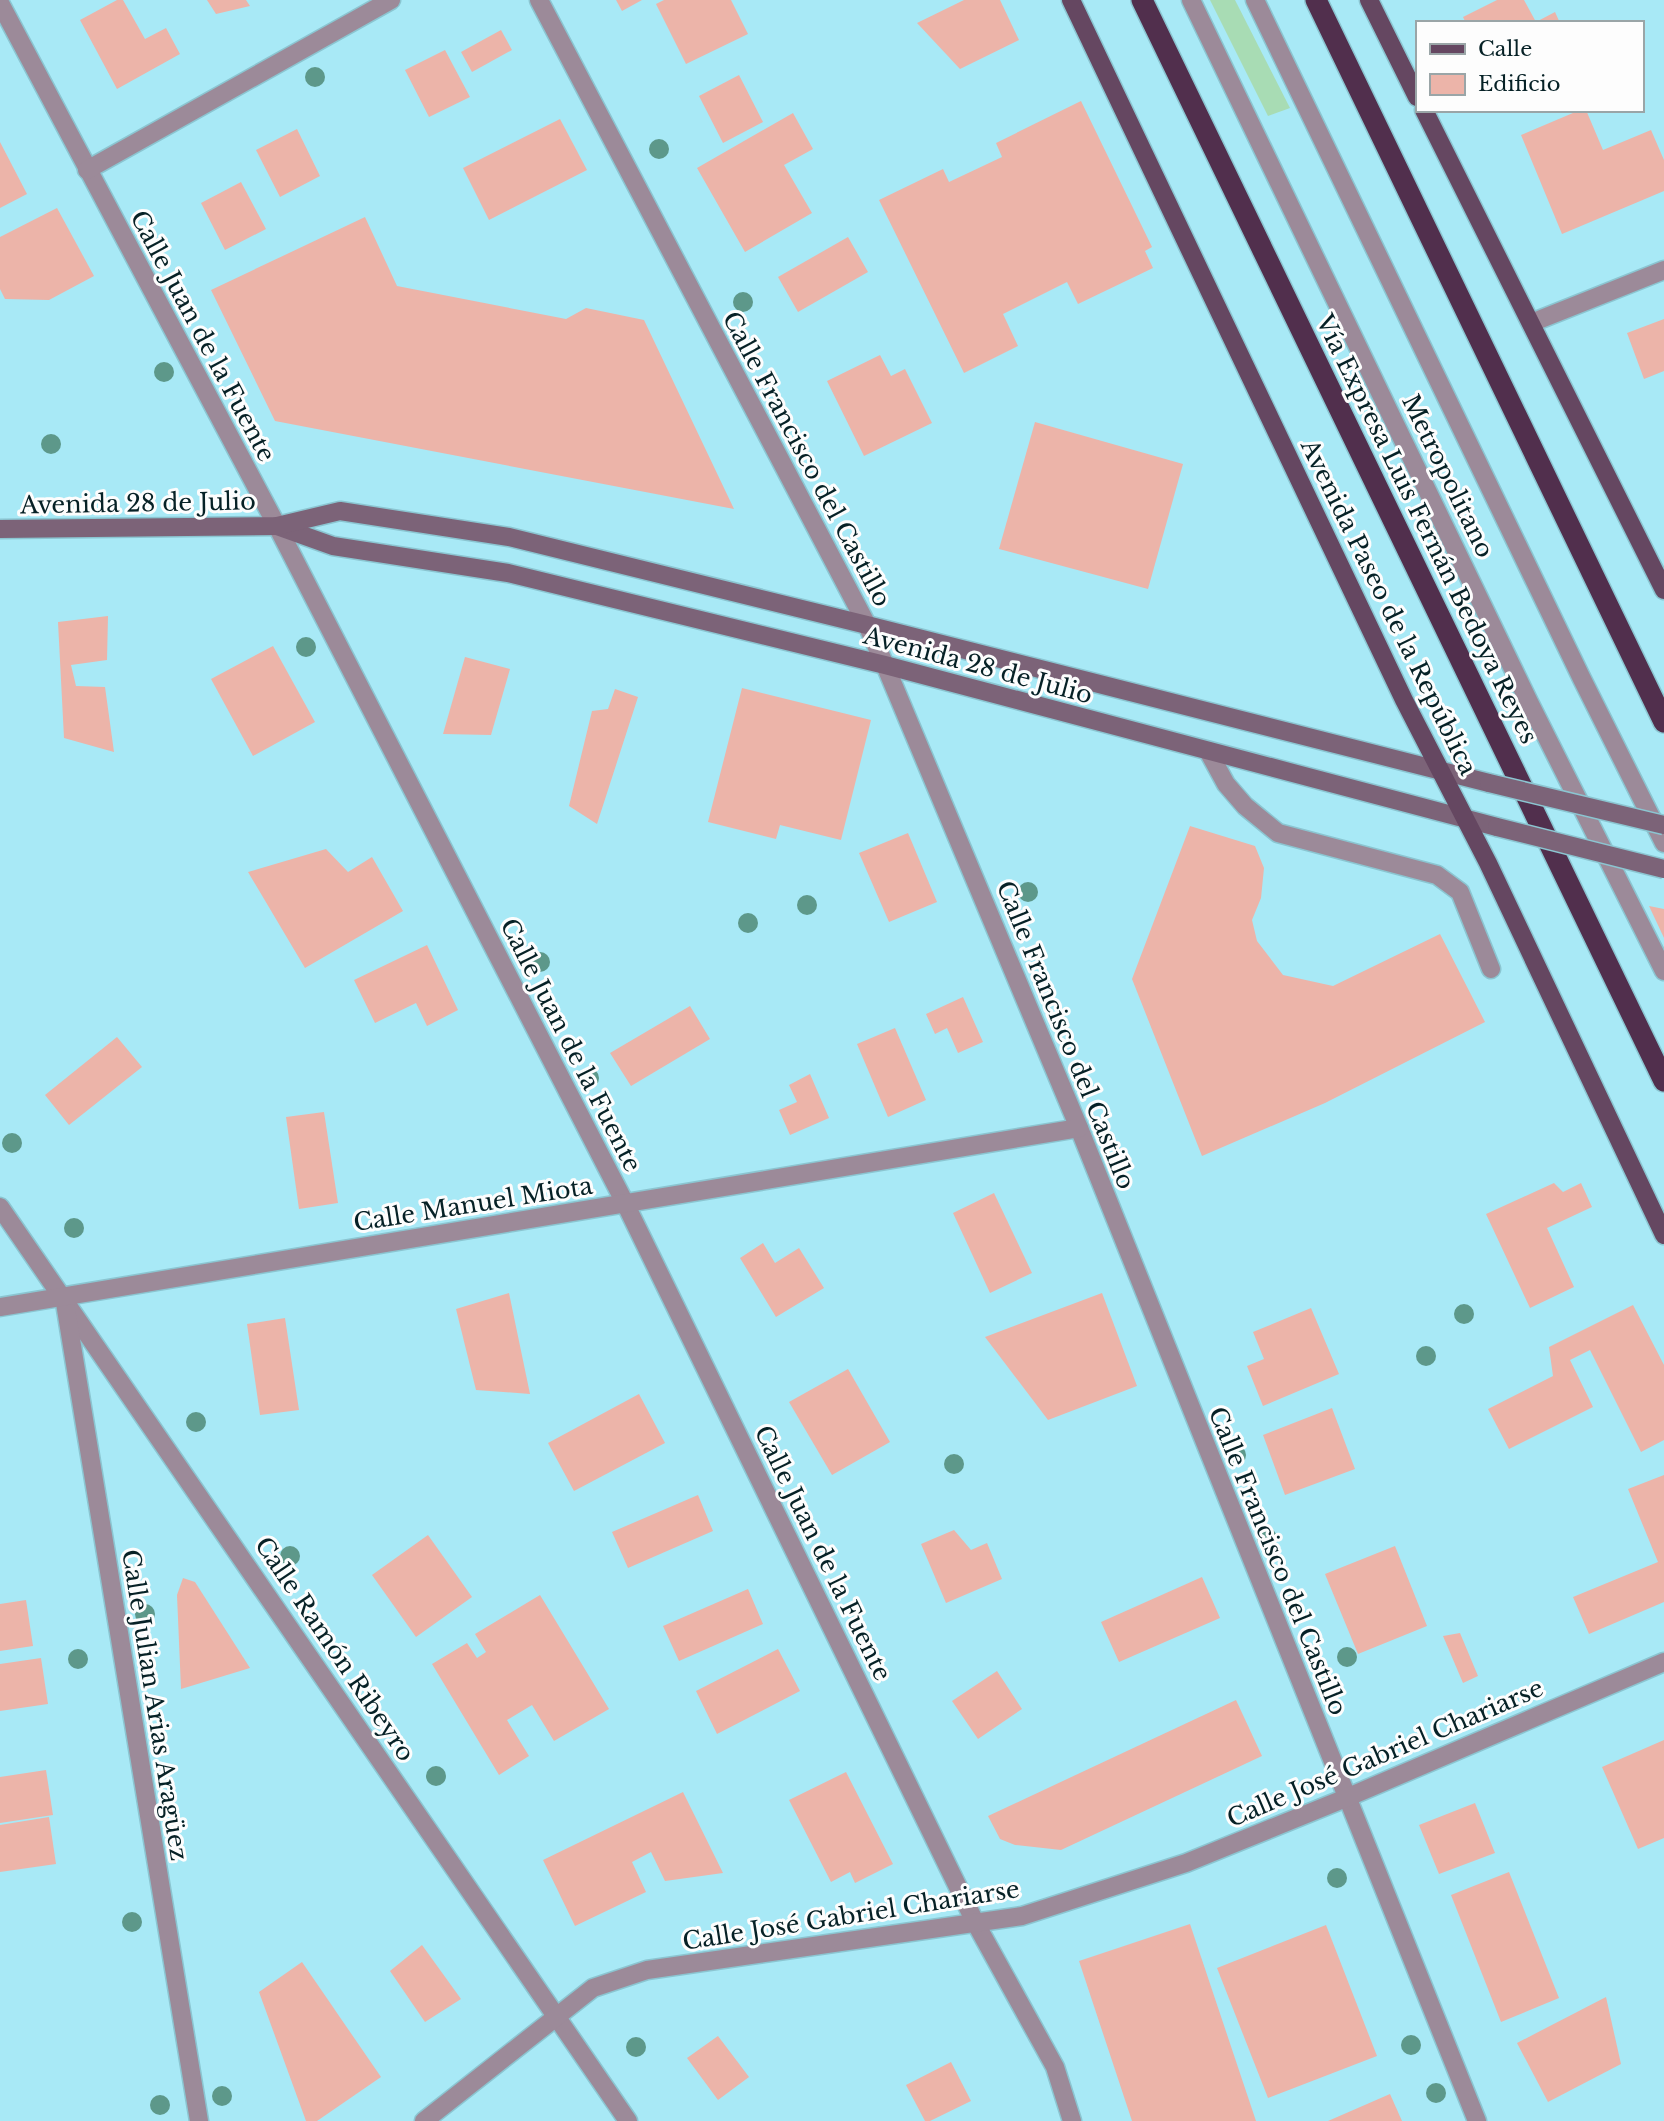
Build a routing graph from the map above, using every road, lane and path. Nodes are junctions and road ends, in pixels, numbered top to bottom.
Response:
1 (391, 0) edge
2 (539, 0) edge
3 (1071, 0) edge
4 (1142, 0) edge
5 (1191, 0) edge
6 (1255, 0) edge
7 (1316, 0) edge
8 (1369, 0) edge
9 (0, 3) edge
10 (1416, 95) edge
11 (1425, 112) edge
12 (87, 170) junction
13 (1664, 270) edge
14 (1531, 323) junction
15 (276, 526) junction
16 (0, 529) edge
17 (1664, 590) edge
18 (867, 625) junction
19 (885, 664) junction
20 (1664, 722) edge
21 (1208, 751) junction
22 (1441, 771) junction
23 (1466, 820) junction
24 (1664, 825) edge
25 (1664, 843) edge
26 (1664, 869) edge
27 (1491, 968) dead end
28 (1664, 971) edge
29 (1664, 1081) edge
30 (1079, 1128) junction
31 (625, 1203) junction
32 (0, 1207) edge
33 (1664, 1235) edge
34 (63, 1296) junction
35 (0, 1307) edge
36 (1664, 1662) edge
37 (1346, 1798) junction
38 (975, 1922) junction
39 (558, 2017) junction
40 (199, 2121) edge
41 (424, 2121) edge
42 (628, 2121) edge
43 (1072, 2121) edge
44 (1477, 2121) edge

1 - 12 street
2 - 18 street, Calle Francisco del Castillo
3 - 22 main road, Avenida Paseo de la República
4 - 29 highway, Vía Expresa Luis Fernán Bedoya Reyes
5 - 28 street, Metropolitano
6 - 25 street, Metropolitano
7 - 20 highway
8 - 10 main road
9 - 12 street, Calle Juan de la Fuente
11 - 14 main road
12 - 15 street, Calle Juan de la Fuente
13 - 14 street
14 - 17 main road
15 - 16 main road, Avenida 28 de Julio
15 - 18 main road, Avenida 28 de Julio
15 - 19 main road, Avenida 28 de Julio
15 - 31 street, Calle Juan de la Fuente
18 - 19 street, Calle Francisco del Castillo
18 - 22 main road, Avenida 28 de Julio
19 - 21 main road, Avenida 28 de Julio
19 - 30 street, Calle Francisco del Castillo
21 - 23 main road, Avenida 28 de Julio
21 - 27 street
22 - 23 main road, Avenida Paseo de la República
22 - 24 main road, Avenida 28 de Julio, bridge
23 - 26 main road, Avenida 28 de Julio, bridge
23 - 33 main road, Avenida Paseo de la República
30 - 31 street, Calle Manuel Miota
30 - 37 street, Calle Francisco del Castillo
31 - 34 street, Calle Manuel Miota
31 - 38 street, Calle Juan de la Fuente
32 - 34 street, Calle Ramón Ribeyro
34 - 35 street, Calle Manuel Miota
34 - 39 street, Calle Ramón Ribeyro
34 - 40 street, Calle Julian Arias Aragüez
36 - 37 street, Calle José Gabriel Chariarse
37 - 38 street, Calle José Gabriel Chariarse
37 - 44 street, Calle Francisco del Castillo
38 - 39 street, Calle José Gabriel Chariarse
38 - 43 street, Calle Juan de la Fuente
39 - 41 street, Calle José Gabriel Chariarse
39 - 42 street, Calle Ramón Ribeyro

